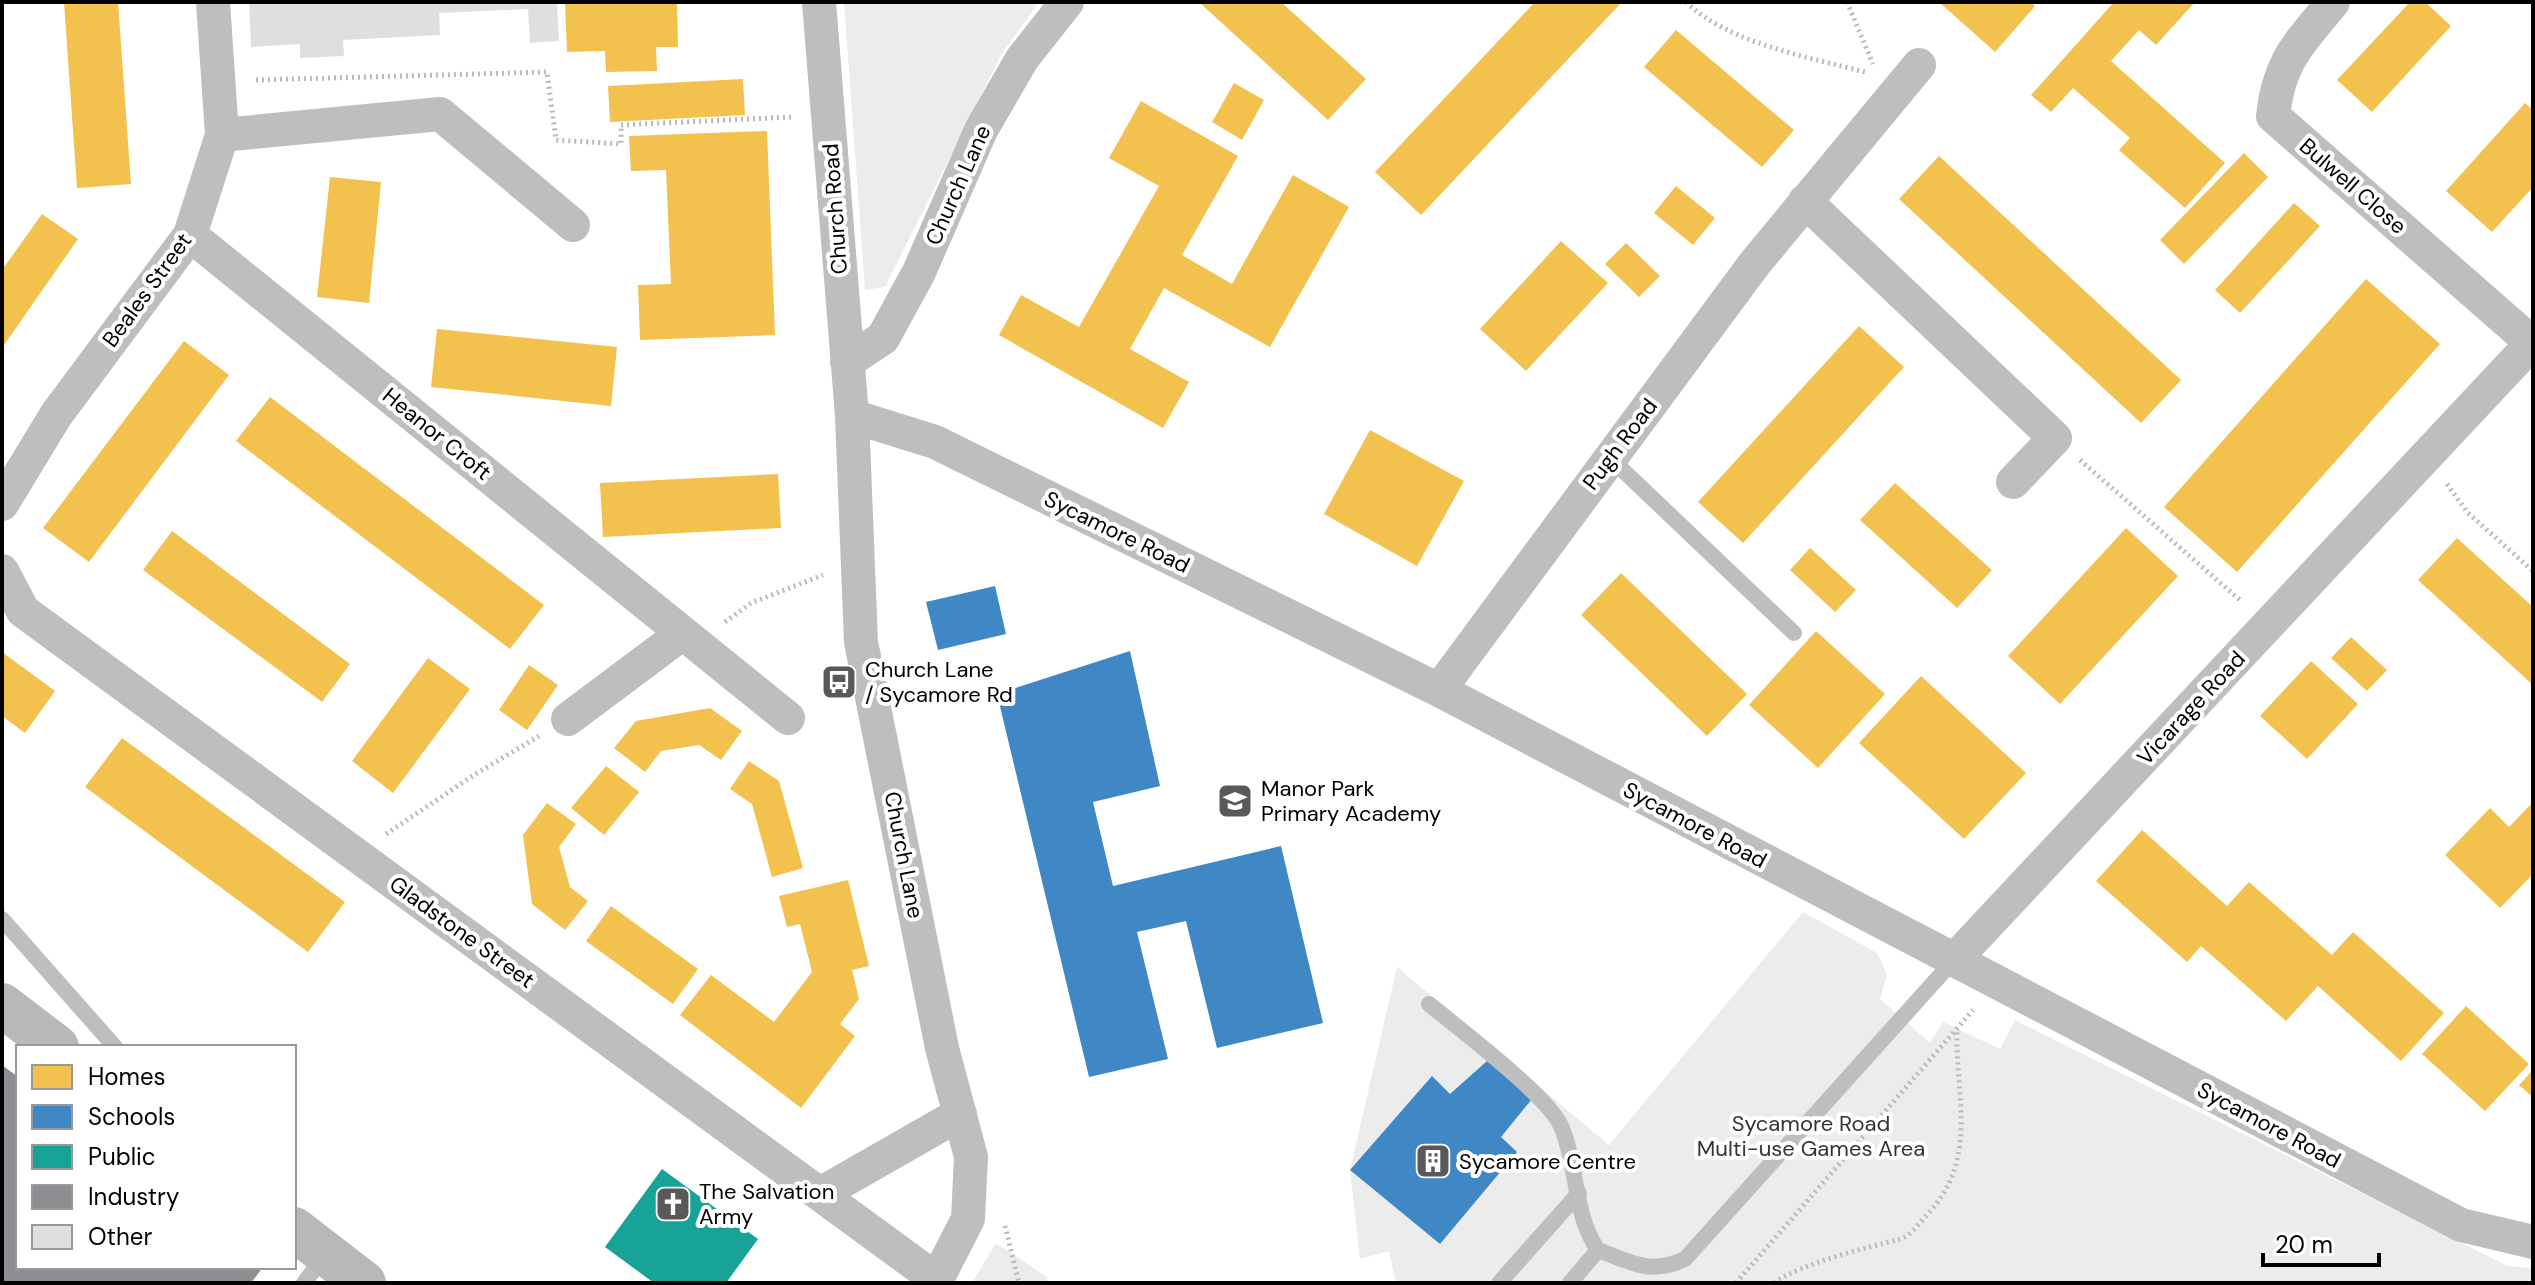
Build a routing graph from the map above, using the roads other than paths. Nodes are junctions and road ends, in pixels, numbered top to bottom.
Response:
1 (213, 2) edge
2 (819, 2) edge
3 (1067, 2) edge
4 (2333, 2) edge
5 (1919, 65) dead end
6 (222, 135) junction
7 (1805, 201) junction
8 (573, 225) dead end
9 (190, 235) junction
10 (2532, 342) edge
11 (847, 362) junction
12 (852, 416) junction
13 (1610, 458) junction
14 (2013, 482) dead end
15 (2, 504) edge
16 (2, 571) edge
17 (1794, 633) dead end
18 (689, 638) junction
19 (1439, 690) junction
20 (788, 718) dead end
21 (568, 719) road end
22 (2, 919) edge
23 (1954, 960) junction
24 (1429, 1004) dead end
25 (2, 1005) edge
26 (54, 1045) edge
27 (113, 1045) edge
28 (960, 1114) junction
29 (1579, 1193) junction
30 (820, 1194) junction
31 (2533, 1242) edge
32 (1598, 1250) junction
33 (308, 1255) edge
34 (936, 1281) edge
35 (364, 1283) edge
36 (1499, 1283) edge
37 (1570, 1283) edge

1 - 6 street, Beales Street
2 - 11 street, Church Road
3 - 11 street, Church Lane
4 - 10 street, Bulwell Close
5 - 7 street, Pugh Road
6 - 8 street
6 - 9 street, Beales Street
7 - 13 street, Pugh Road
7 - 14 street
9 - 15 street, Beales Street
9 - 18 street, Heanor Croft
10 - 23 street, Vicarage Road
11 - 12 street, Church Road
12 - 19 street, Sycamore Road
12 - 28 street, Church Lane
13 - 17 lane
13 - 19 street, Pugh Road
16 - 30 street, Gladstone Street
18 - 20 street, Heanor Croft
18 - 21 street
19 - 23 street, Sycamore Road
22 - 27 lane
23 - 31 street, Sycamore Road
23 - 32 lane
24 - 29 lane
25 - 26 main road
28 - 30 street
28 - 34 street, Church Lane
29 - 32 lane
29 - 36 lane
30 - 34 street, Gladstone Street
32 - 37 lane
33 - 35 main road

